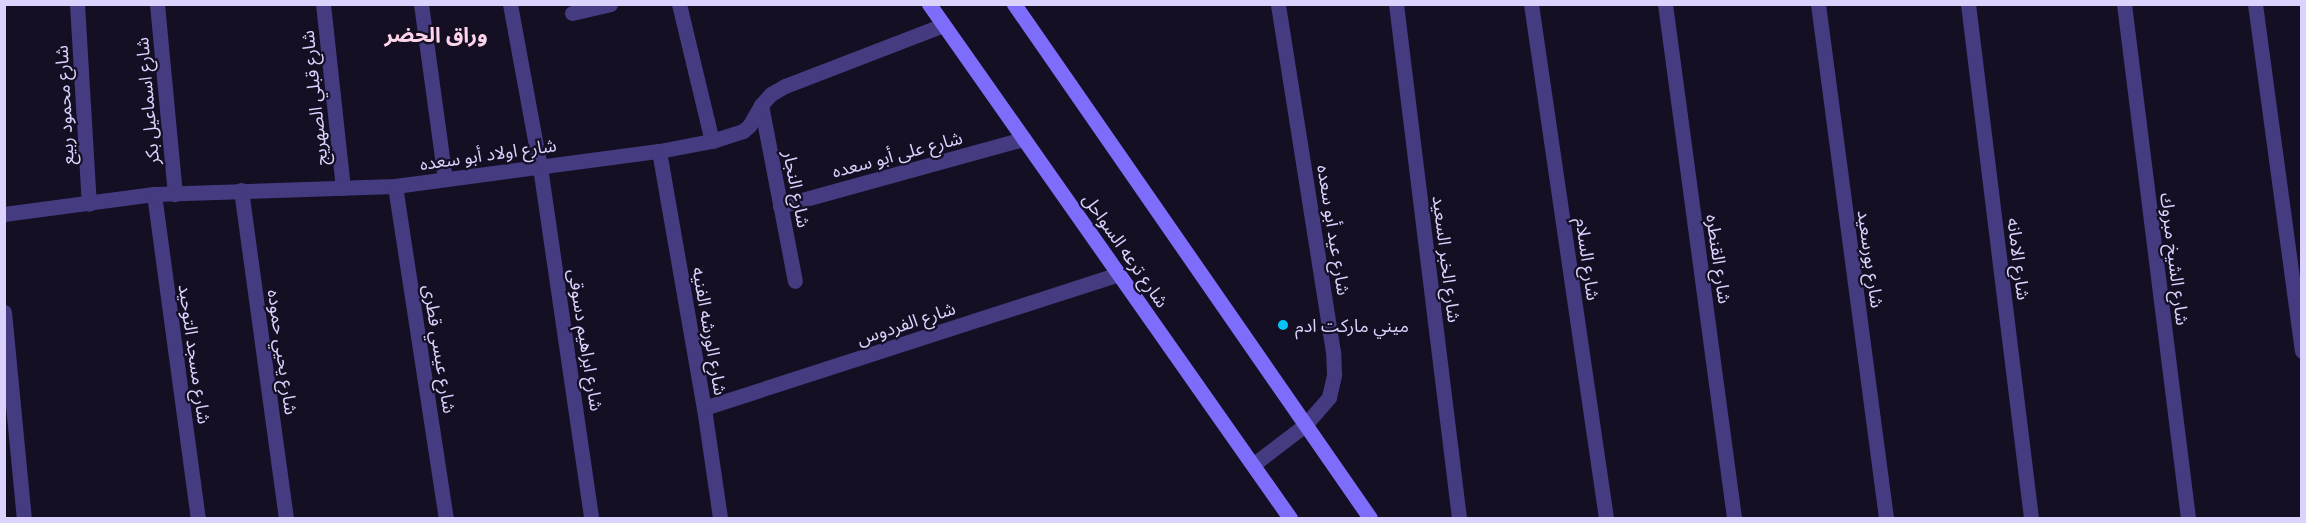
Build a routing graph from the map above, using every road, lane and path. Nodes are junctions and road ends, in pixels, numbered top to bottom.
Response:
1 (77, 4) edge
2 (157, 4) edge
3 (323, 4) edge
4 (421, 4) edge
5 (510, 4) edge
6 (610, 4) edge
7 (679, 4) edge
8 (929, 4) edge
9 (1014, 4) edge
10 (1278, 4) edge
11 (1396, 4) edge
12 (1531, 4) edge
13 (1665, 4) edge
14 (1818, 4) edge
15 (1968, 4) edge
16 (2124, 4) edge
17 (2255, 4) edge
18 (572, 13) dead end
19 (943, 25) junction
20 (761, 105) junction
21 (1024, 139) junction
22 (712, 141) junction
23 (658, 151) junction
24 (540, 167) junction
25 (445, 179) junction
26 (395, 186) junction
27 (343, 188) junction
28 (241, 190) junction
29 (154, 194) junction
30 (175, 194) junction
31 (89, 204) junction
32 (780, 206) junction
33 (4, 214) edge
34 (1119, 274) junction
35 (795, 281) dead end
36 (4, 312) edge
37 (2301, 351) edge
38 (704, 408) junction
39 (1305, 425) junction
40 (1254, 464) junction
41 (24, 519) edge
42 (198, 519) edge
43 (286, 519) edge
44 (446, 519) edge
45 (591, 519) edge
46 (720, 519) edge
47 (1290, 519) edge
48 (1370, 519) edge
49 (1459, 519) edge
50 (1606, 519) edge
51 (1734, 519) edge
52 (1886, 519) edge
53 (2031, 519) edge
54 (2188, 519) edge

1 - 31 street, شارع محمود ربيع
2 - 30 street, شارع اسماعيل بكر
3 - 27 street, شارع قبلي الصهريج
4 - 25 street
5 - 24 street, شارع ابراهيم دسوقى
6 - 18 street
7 - 22 street
8 - 19 main road, شارع ترعه السواحل
9 - 39 main road
10 - 39 street, شارع عيد أبو سعده
11 - 49 street, شارع الخبر السعيد
12 - 50 street, شارع السلام
13 - 51 street, شارع القنطره
14 - 52 street, شارع بورسعيد
15 - 53 street, شارع الامانه
16 - 54 street, شارع الشيخ مبروك
17 - 37 street
19 - 20 street, شارع اولاد أبو سعده
19 - 21 main road, شارع ترعه السواحل
20 - 22 street, شارع اولاد أبو سعده
20 - 32 street, شارع النجار
21 - 32 street, شارع على أبو سعده
21 - 34 main road, شارع ترعه السواحل
22 - 23 street, شارع اولاد أبو سعده
23 - 24 street, شارع اولاد أبو سعده
23 - 38 street, شارع الورشه الفنيه
24 - 25 street, شارع اولاد أبو سعده
24 - 45 street, شارع ابراهيم دسوقى
25 - 26 street, شارع اولاد أبو سعده
26 - 27 street, شارع اولاد أبو سعده
26 - 44 street, شارع عيسي قطرى
27 - 28 street, شارع اولاد أبو سعده
28 - 30 street, شارع اولاد أبو سعده
28 - 43 street, شارع يحيي حموده
29 - 30 street, شارع اولاد أبو سعده
29 - 31 street, شارع اولاد أبو سعده
29 - 42 street, شارع مسجد التوحيد
31 - 33 street, شارع اولاد أبو سعده
32 - 35 street, شارع النجار
34 - 38 street, شارع الفردوس
34 - 40 main road, شارع ترعه السواحل
36 - 41 street
38 - 46 street, شارع الورشه الفنيه
39 - 40 street, شارع عيد أبو سعده
39 - 48 main road
40 - 47 main road, شارع ترعه السواحل

